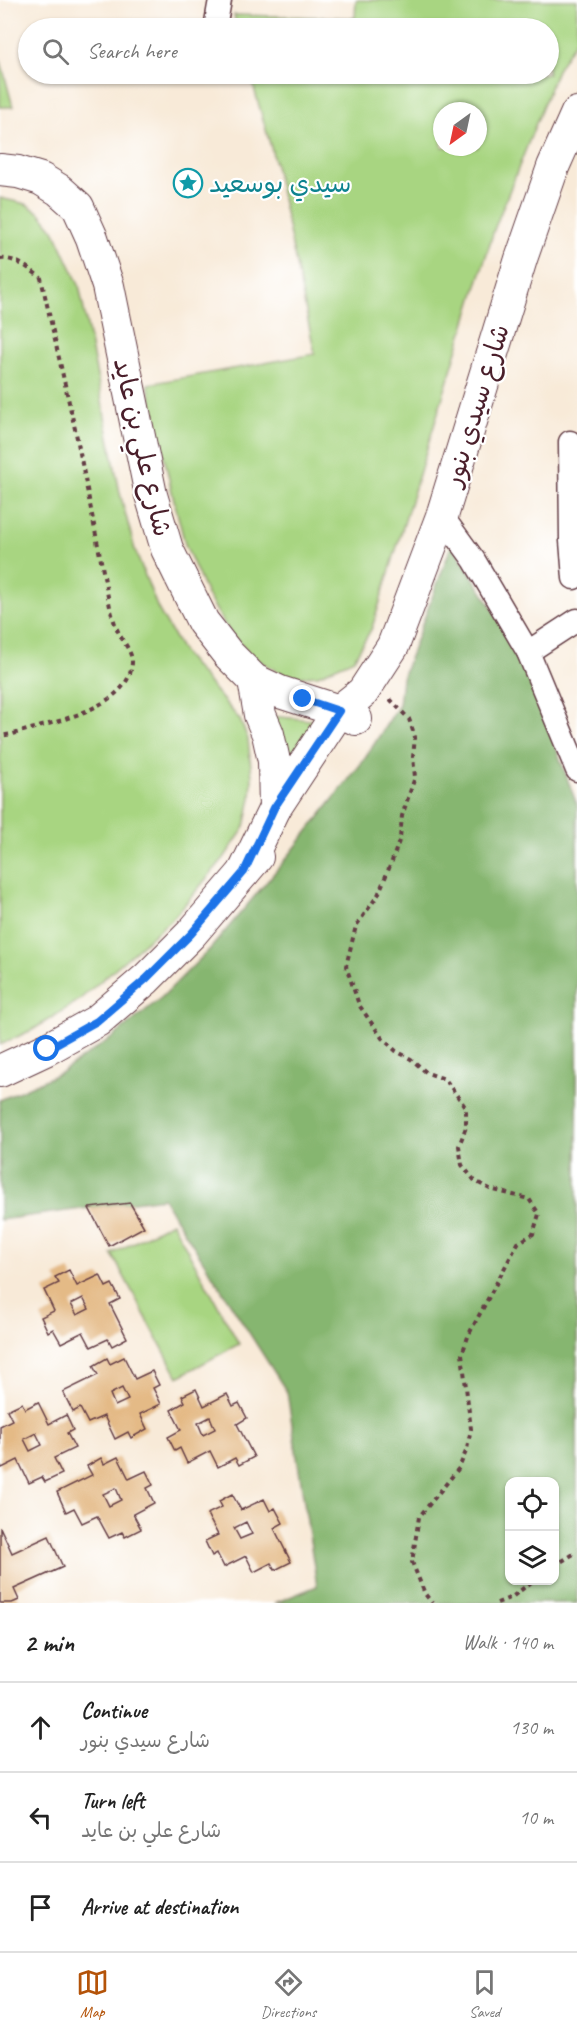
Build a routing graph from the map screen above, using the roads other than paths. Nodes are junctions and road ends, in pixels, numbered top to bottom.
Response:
1 (220, 0) edge
2 (216, 18) edge
3 (577, 113) edge
4 (0, 170) edge
5 (570, 442) dead end
6 (442, 516) junction
7 (574, 541) edge
8 (574, 578) dead end
9 (577, 620) edge
10 (528, 652) junction
11 (254, 680) junction
12 (358, 701) junction
13 (577, 770) edge
14 (274, 808) junction
15 (244, 872) junction
16 (0, 1071) edge

1 - 2 street
3 - 6 street, شارع سيدي بنور
4 - 11 street, شارع علي بن عايد
5 - 7 street
6 - 10 street
6 - 12 street, شارع سيدي بنور
7 - 8 street
9 - 10 street
10 - 13 street
11 - 12 street, شارع علي بن عايد
11 - 14 street
12 - 14 street, شارع سيدي بنور
12 - 15 street, شارع سيدي بنور
14 - 15 street, شارع سيدي بنور
15 - 16 street, شارع سيدي بنور

